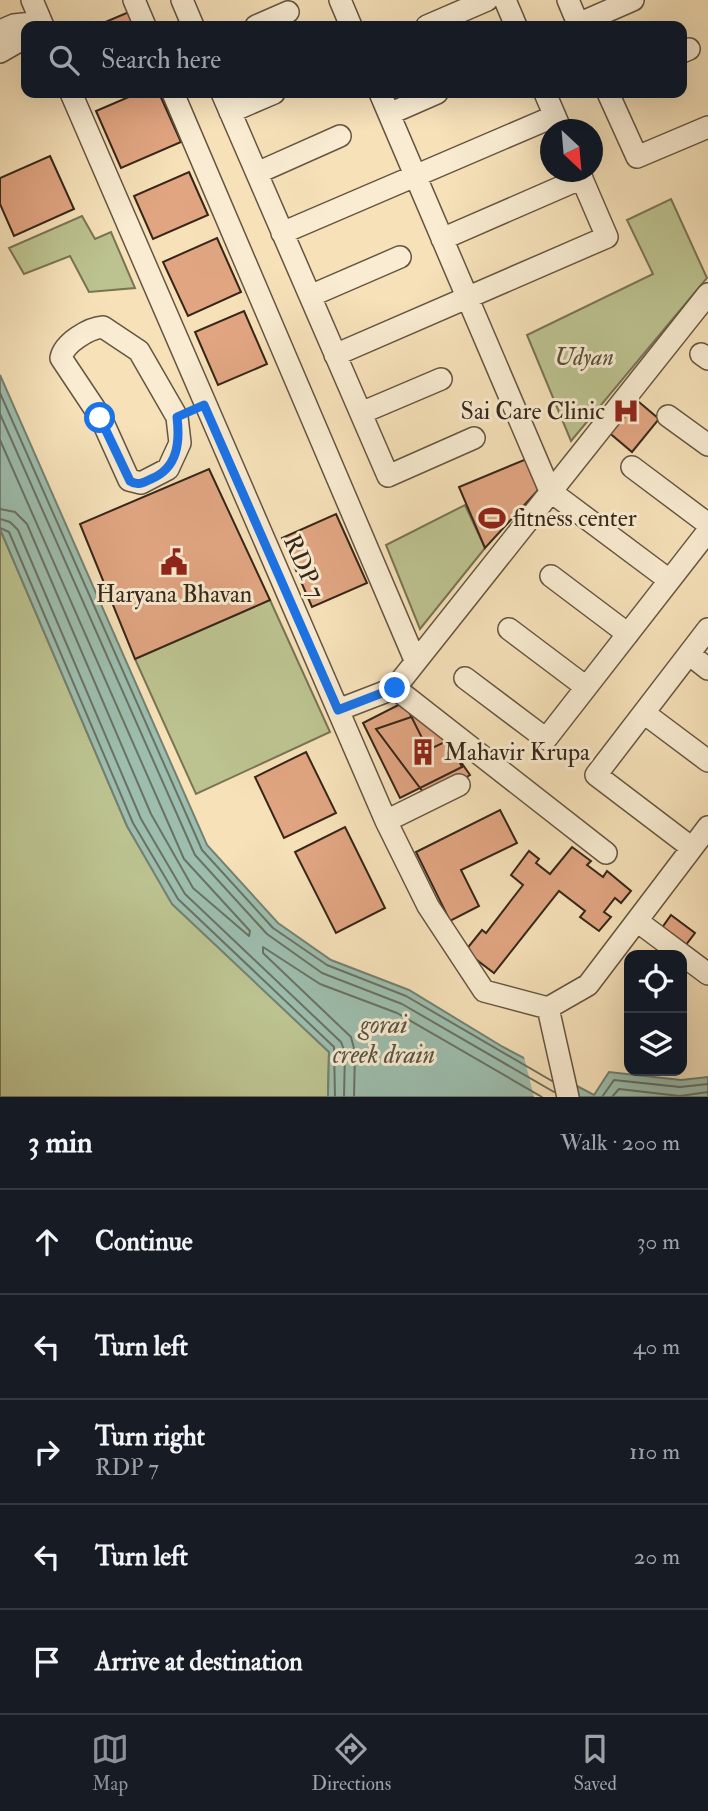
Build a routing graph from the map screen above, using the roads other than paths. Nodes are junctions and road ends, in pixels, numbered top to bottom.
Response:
1 (32, 0) edge
2 (134, 0) edge
3 (181, 0) edge
4 (340, 0) edge
5 (488, 0) edge
6 (505, 0) edge
7 (568, 0) edge
8 (633, 0) edge
9 (288, 12) dead end
10 (36, 21) edge
11 (143, 21) edge
12 (191, 21) edge
13 (267, 21) edge
14 (349, 21) edge
15 (439, 21) edge
16 (514, 21) edge
17 (577, 21) edge
18 (588, 21) edge
19 (21, 26) edge
20 (0, 31) edge
21 (21, 38) edge
22 (0, 52) edge
23 (73, 98) edge
24 (175, 98) edge
25 (247, 98) edge
26 (382, 98) edge
27 (426, 98) edge
28 (547, 98) edge
29 (610, 98) edge
30 (226, 102) edge
31 (389, 114) junction
32 (556, 119) edge
33 (708, 127) edge
34 (540, 130) edge
35 (340, 136) dead end
36 (257, 173) junction
37 (415, 176) junction
38 (566, 182) edge
39 (584, 182) edge
40 (282, 233) junction
41 (442, 239) junction
42 (400, 257) dead end
43 (708, 294) edge
44 (310, 296) junction
45 (467, 297) junction
46 (172, 331) junction
47 (139, 351) junction
48 (335, 355) junction
49 (440, 379) dead end
50 (204, 405) junction
51 (361, 414) junction
52 (668, 416) dead end
53 (177, 417) junction
54 (474, 438) dead end
55 (708, 445) edge
56 (632, 467) dead end
57 (550, 491) junction
58 (708, 524) edge
59 (708, 531) edge
60 (551, 576) dead end
61 (669, 580) junction
62 (509, 629) dead end
63 (708, 629) edge
64 (628, 634) junction
65 (689, 654) junction
66 (415, 660) junction
67 (708, 669) edge
68 (465, 678) dead end
69 (586, 687) junction
70 (395, 688) junction
71 (338, 710) junction
72 (644, 713) junction
73 (708, 761) edge
74 (459, 785) dead end
75 (386, 821) junction
76 (708, 827) edge
77 (692, 848) junction
78 (606, 853) dead end
79 (637, 920) junction
80 (708, 974) edge
81 (549, 1015) junction
82 (568, 1097) edge

1 - 10 street
2 - 11 street
3 - 12 street
4 - 14 street
5 - 15 street
6 - 16 street
7 - 17 street
8 - 18 street
9 - 13 street
19 - 20 street
21 - 22 street
23 - 46 street, RDP 7
24 - 66 street
25 - 30 street
26 - 31 street
27 - 31 street
28 - 32 street
29 - 33 street
30 - 36 street
31 - 37 street
34 - 37 street
35 - 36 street
36 - 40 street
37 - 40 street
37 - 41 street
38 - 41 street
39 - 45 street
40 - 44 street
41 - 45 street
42 - 44 street
43 - 57 street
44 - 48 street
45 - 48 street
45 - 57 street
46 - 47 street
46 - 50 street, RDP 7
47 - 53 street
47 - 53 street
48 - 51 street
49 - 51 street
50 - 53 street
50 - 71 street, RDP 7
51 - 54 street
52 - 55 street
56 - 58 street
57 - 61 street
57 - 66 street
59 - 61 street
60 - 64 street
61 - 64 street
62 - 69 street
63 - 65 street
64 - 69 street
65 - 67 street
65 - 72 street
66 - 70 street
68 - 69 street
70 - 71 street
70 - 78 street
71 - 75 street, RDP 7
72 - 73 street
72 - 77 street
74 - 75 street
75 - 81 street, RDP 7
76 - 77 street
77 - 79 street
79 - 80 street
79 - 81 street
81 - 82 street

